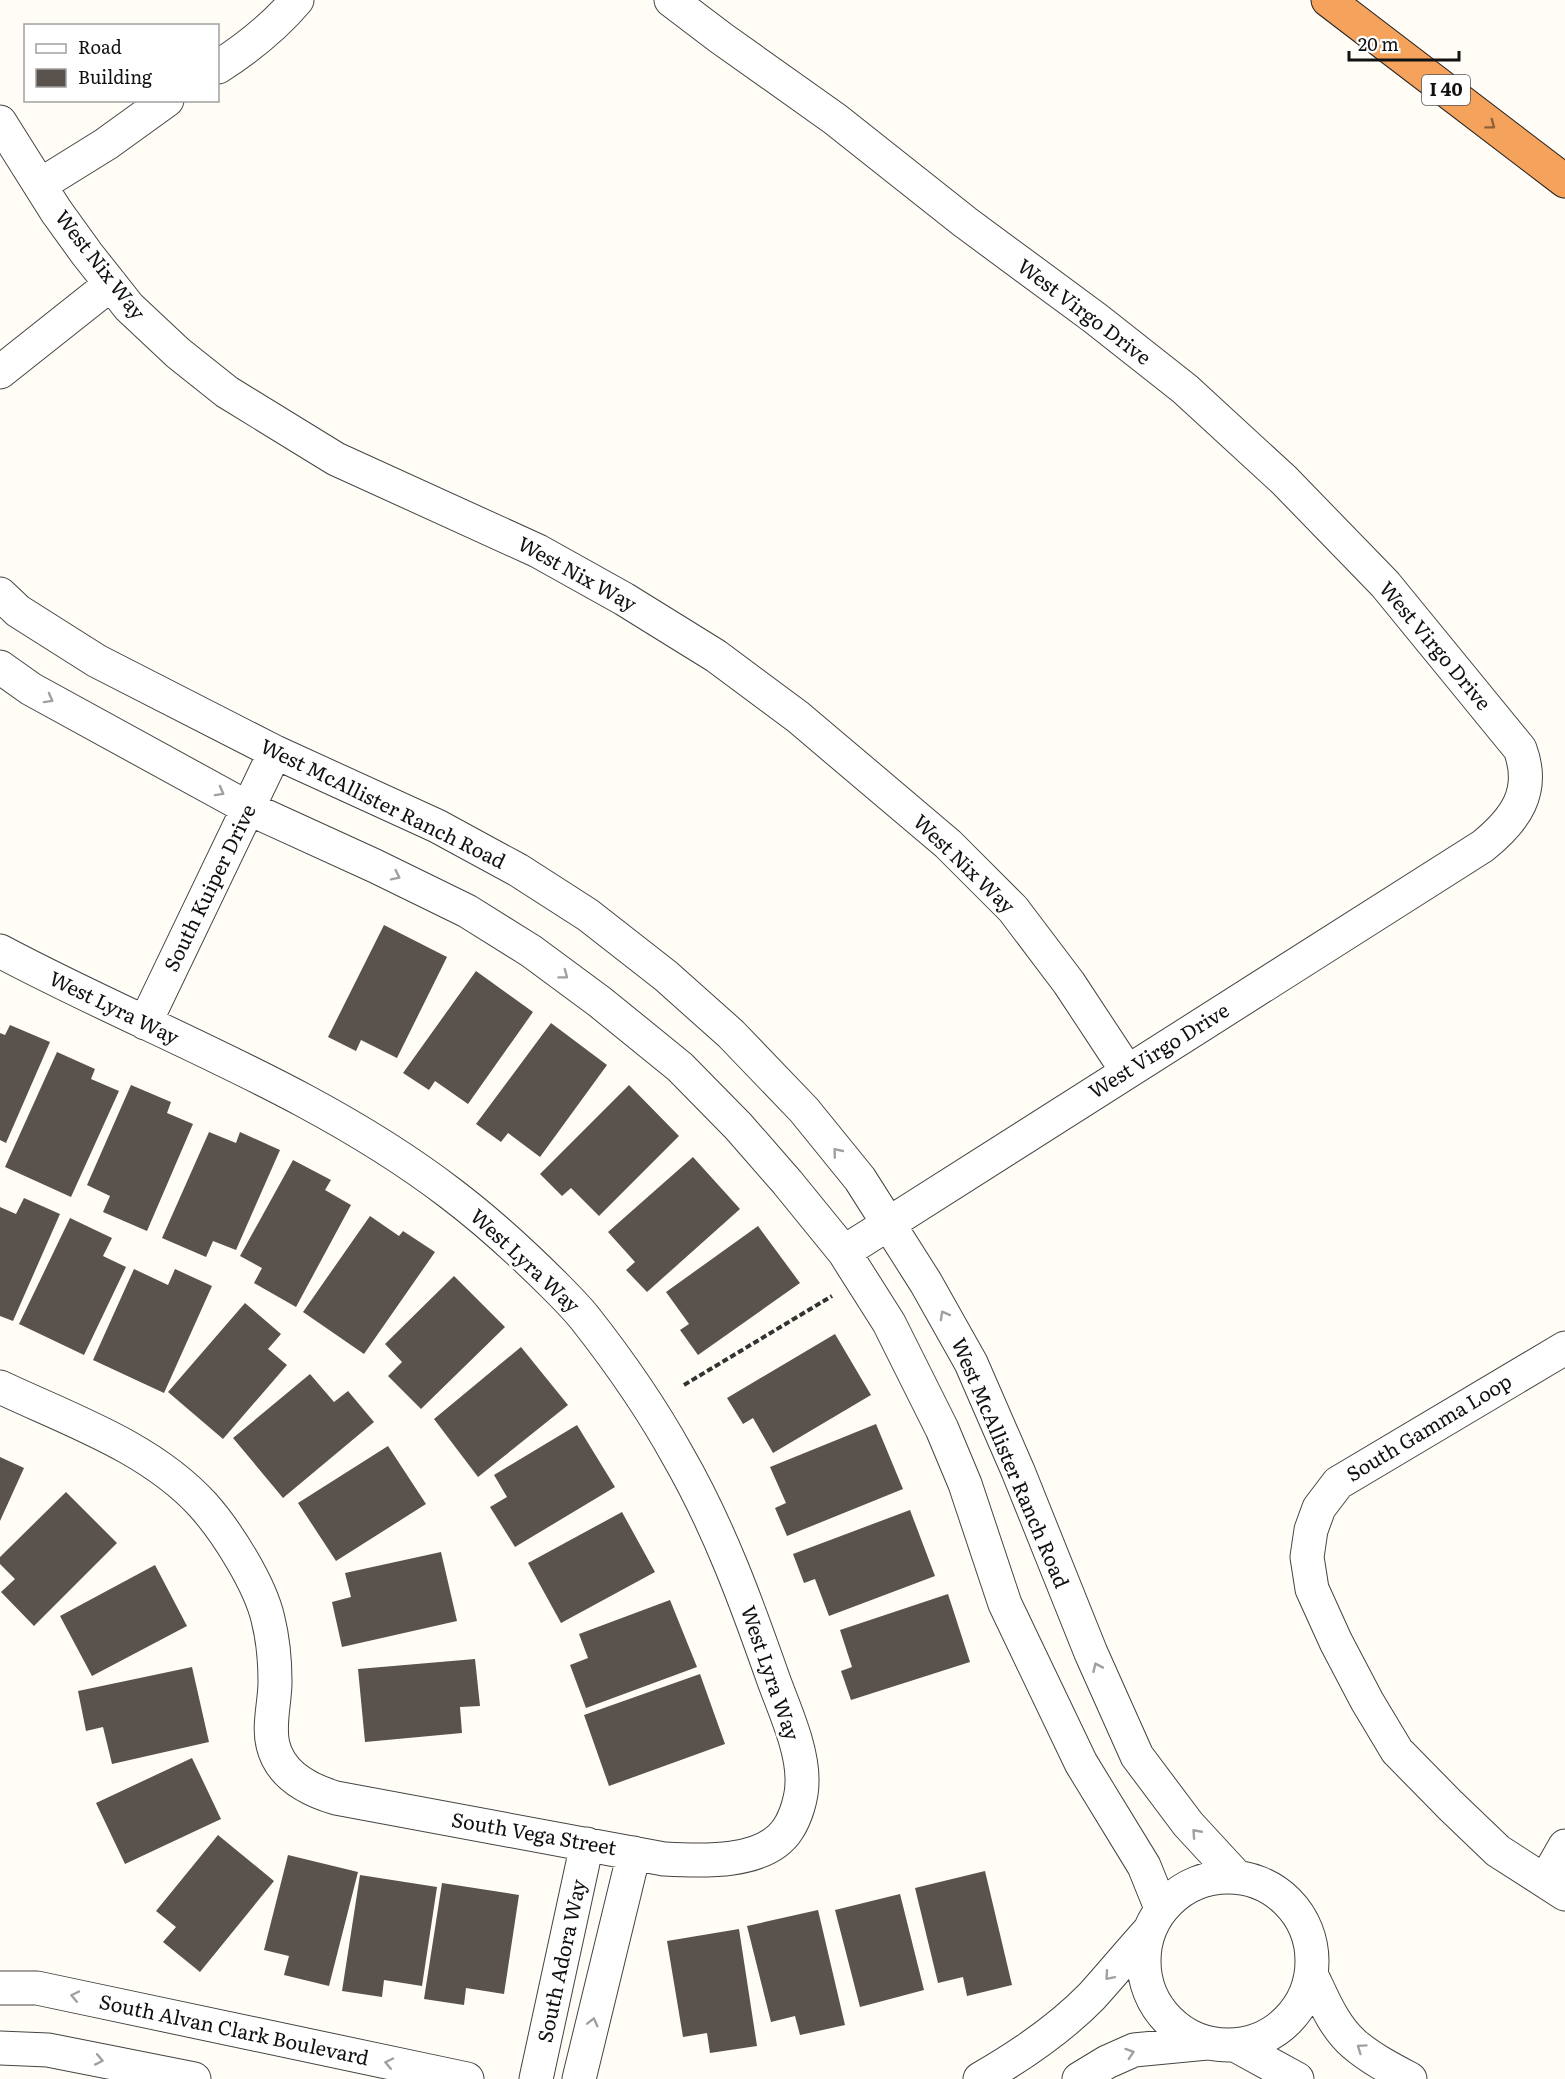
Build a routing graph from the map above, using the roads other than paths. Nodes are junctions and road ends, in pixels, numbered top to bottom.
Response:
1 (297, 0) edge
2 (671, 0) edge
3 (1328, 0) edge
4 (219, 66) edge
5 (165, 102) edge
6 (0, 122) edge
7 (1565, 181) edge
8 (40, 184) junction
9 (111, 284) junction
10 (0, 372) edge
11 (0, 594) edge
12 (0, 667) edge
13 (275, 752) junction
14 (248, 808) junction
15 (0, 951) edge
16 (145, 1023) junction
17 (1127, 1071) junction
18 (887, 1223) junction
19 (844, 1252) junction
20 (1565, 1348) edge
21 (0, 1387) edge
22 (788, 1829) joint
23 (587, 1844) junction
24 (1565, 1846) edge
25 (634, 1853) junction
26 (1236, 1876) junction
27 (1555, 1888) edge
28 (1154, 1920) junction
29 (1312, 1976) junction
30 (0, 1988) edge
31 (1221, 2044) junction
32 (0, 2048) edge
33 (194, 2079) edge
34 (467, 2079) edge
35 (536, 2079) edge
36 (579, 2079) edge
37 (980, 2079) edge
38 (1079, 2079) edge
39 (1297, 2079) edge
40 (1410, 2079) edge

1 - 4 street
2 - 17 street, West Virgo Drive
3 -> 7 highway, I 40
5 - 8 street
6 - 8 street, West Nix Way
8 - 9 street, West Nix Way
9 - 10 street
9 - 17 street, West Nix Way
11 - 13 street, West McAllister Ranch Road
12 -> 14 street
13 - 14 street, South Kuiper Drive
18 -> 13 street, West McAllister Ranch Road
14 - 16 street, South Kuiper Drive
14 -> 19 street
15 - 16 street, West Lyra Way
16 - 22 street, West Lyra Way
17 - 18 street, West Virgo Drive
18 - 19 street, West Virgo Drive
26 -> 18 street, West McAllister Ranch Road
19 - 28 street
20 - 27 street, South Gamma Loop
21 - 23 street, South Vega Street
22 - 25 street, South Vega Street
23 - 25 street, South Vega Street
23 - 35 street, South Adora Way
24 - 27 street
36 -> 25 street
26 - 28 street
26 - 29 street
28 - 31 street
28 -> 37 street
29 - 31 street
40 -> 29 street
34 -> 30 street, South Alvan Clark Boulevard
38 -> 31 street
31 - 39 street
32 -> 33 street

